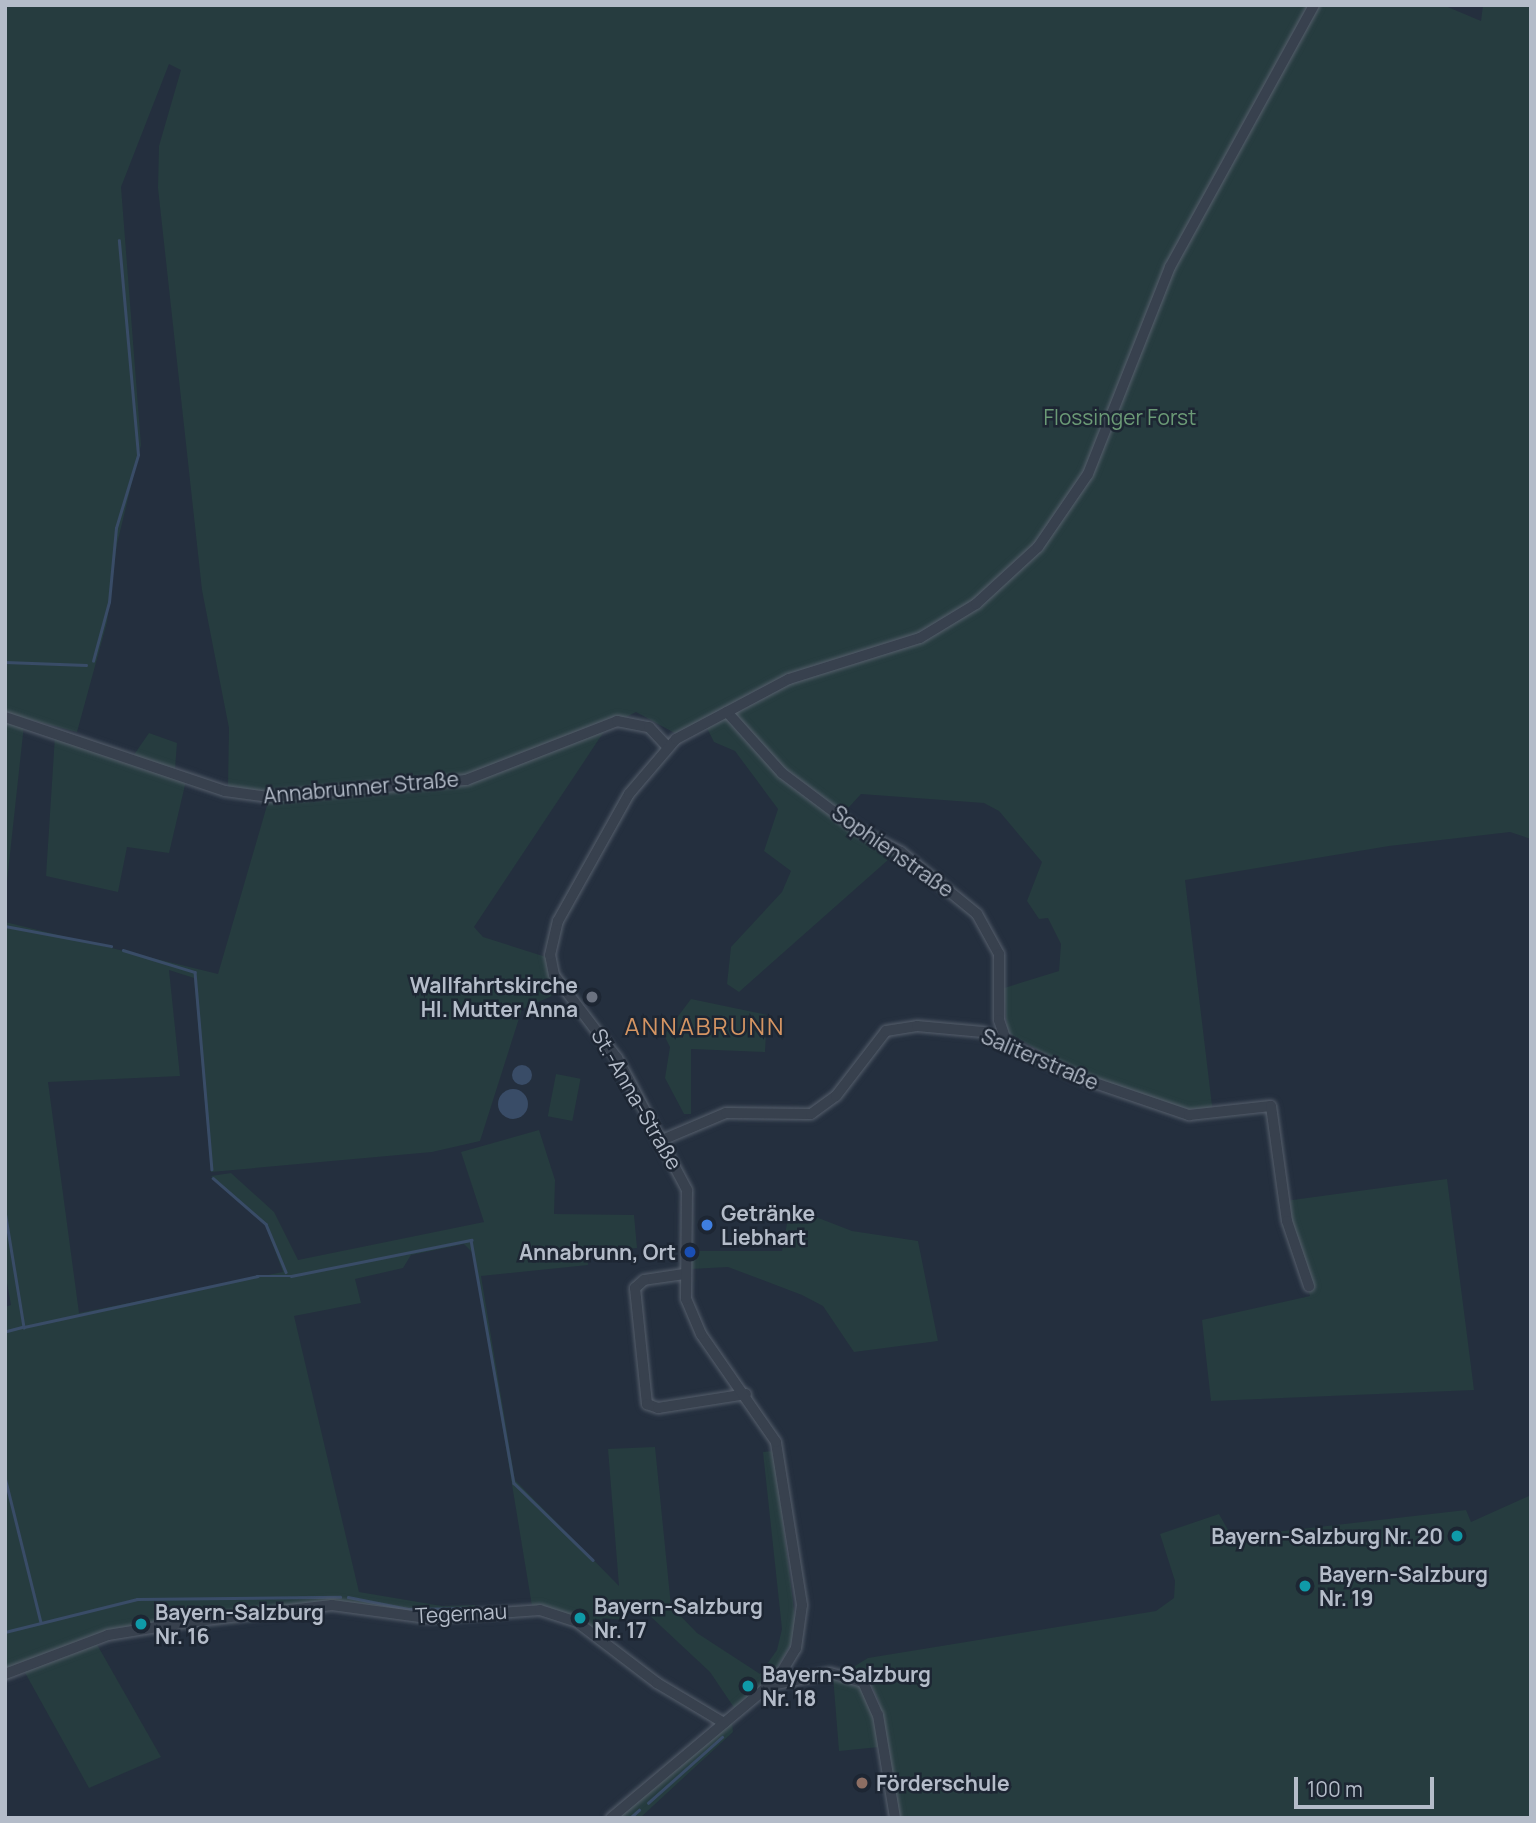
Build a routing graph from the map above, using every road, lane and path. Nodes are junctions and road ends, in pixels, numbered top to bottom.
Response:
1 (1314, 5) edge
2 (727, 712) junction
3 (5, 717) edge
4 (667, 746) junction
5 (999, 1020) junction
6 (983, 1032) junction
7 (1006, 1040) junction
8 (663, 1140) junction
9 (684, 1274) junction
10 (1309, 1286) dead end
11 (747, 1394) junction
12 (5, 1674) edge
13 (771, 1685) junction
14 (724, 1723) junction
15 (611, 1818) edge
16 (895, 1818) edge

1 - 2 street
2 - 4 street
2 - 5 street, Sophienstraße
3 - 4 street, Annabrunner Straße
4 - 8 street, St.-Anna-Straße
5 - 6 street
5 - 7 street, Sophienstraße
6 - 7 street, Saliterstraße
6 - 8 street, Saliterstraße
7 - 10 street, Saliterstraße
8 - 9 street, St.-Anna-Straße
9 - 11 street, St.-Anna-Straße
9 - 11 street
11 - 13 street, St.-Anna-Straße
12 - 14 street, Tegernau
13 - 14 street
13 - 16 street
14 - 15 street

